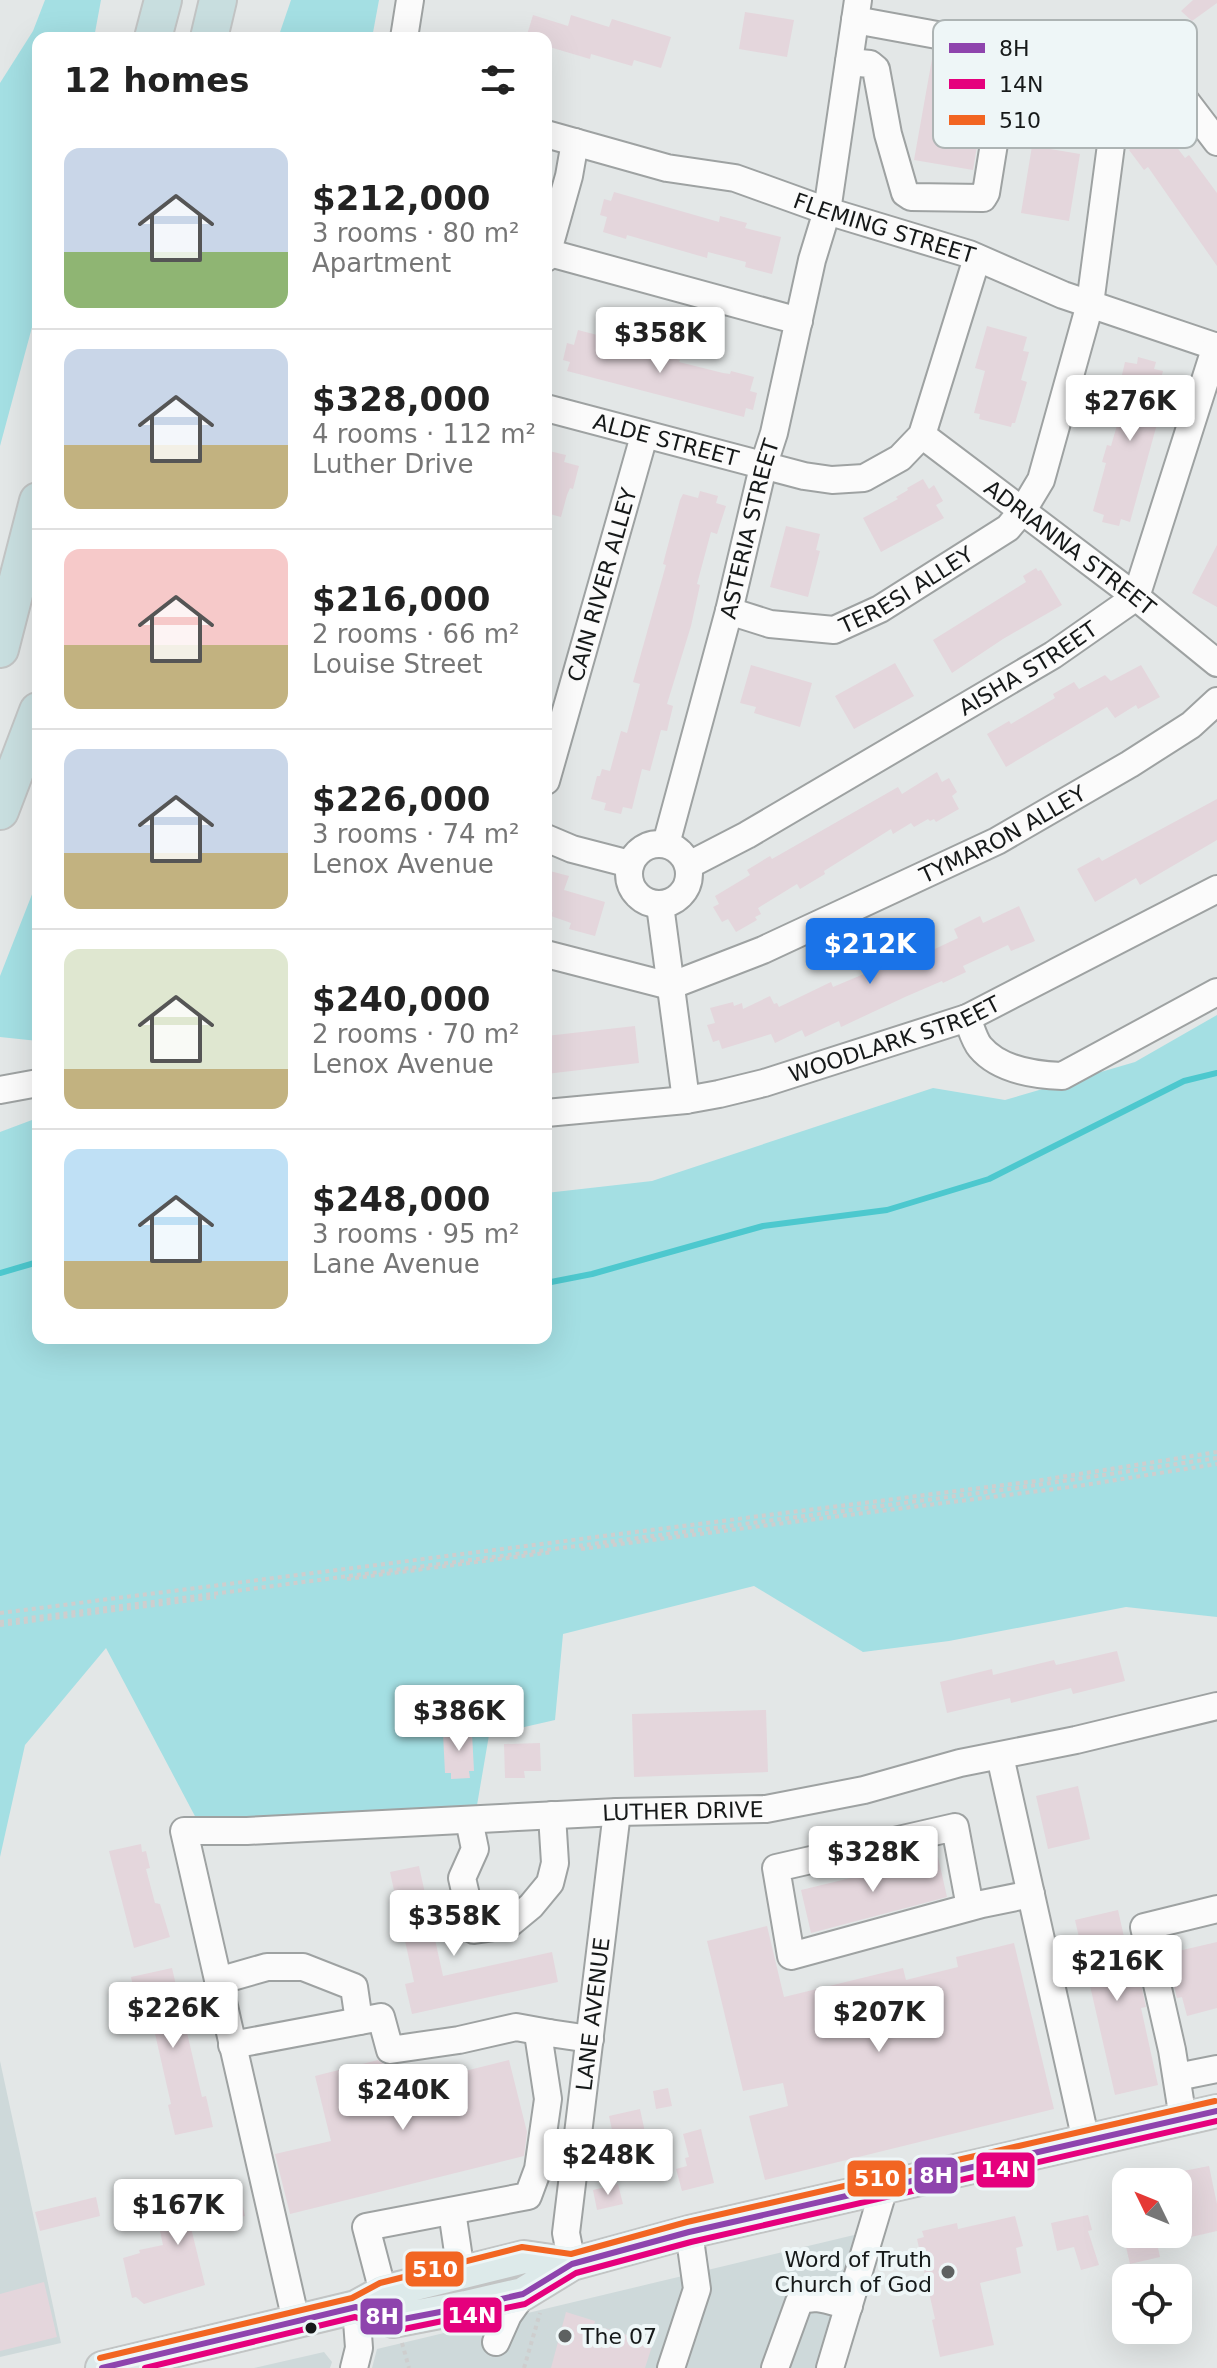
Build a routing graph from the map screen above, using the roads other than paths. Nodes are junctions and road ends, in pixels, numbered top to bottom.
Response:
1 (163, 0) edge
2 (218, 0) edge
3 (410, 0) edge
4 (857, 10) edge
5 (933, 29) edge
6 (155, 32) edge
7 (210, 32) edge
8 (405, 32) edge
9 (849, 62) junction
10 (1197, 116) edge
11 (552, 136) edge
12 (575, 142) junction
13 (1217, 142) edge
14 (994, 148) edge
15 (1111, 148) edge
16 (827, 211) junction
17 (552, 234) edge
18 (552, 256) edge
19 (977, 258) junction
20 (1090, 304) junction
21 (799, 321) junction
22 (1216, 346) edge
23 (552, 410) edge
24 (922, 435) junction
25 (644, 436) junction
26 (763, 467) junction
27 (1023, 510) junction
28 (32, 524) edge
29 (1136, 597) junction
30 (729, 611) junction
31 (0, 649) edge
32 (1217, 663) edge
33 (1217, 701) edge
34 (32, 727) edge
35 (552, 760) edge
36 (0, 811) edge
37 (552, 841) edge
38 (666, 844) junction
39 (630, 864) junction
40 (689, 865) junction
41 (1217, 889) edge
42 (660, 905) junction
43 (552, 956) edge
44 (670, 986) junction
45 (1217, 992) edge
46 (967, 1018) junction
47 (32, 1084) edge
48 (0, 1090) edge
49 (686, 1100) junction
50 (552, 1112) edge
51 (1217, 1706) edge
52 (1000, 1756) junction
53 (617, 1812) junction
54 (552, 1815) junction
55 (469, 1820) junction
56 (1031, 1894) junction
57 (970, 1907) junction
58 (1217, 1909) edge
59 (218, 1981) junction
60 (359, 2021) junction
61 (549, 2033) junction
62 (590, 2039) junction
63 (232, 2045) junction
64 (1217, 2069) edge
65 (1177, 2077) junction
66 (1217, 2111) edge
67 (1183, 2119) junction
68 (1086, 2141) junction
69 (884, 2188) junction
70 (452, 2211) junction
71 (689, 2232) junction
72 (572, 2264) junction
73 (464, 2272) junction
74 (370, 2300) junction
75 (849, 2306) junction
76 (296, 2321) junction
77 (102, 2368) edge
78 (354, 2368) edge
79 (671, 2368) edge
80 (775, 2368) edge
81 (830, 2368) edge

1 - 6 highway
2 - 7 highway
3 - 8 street
4 - 5 street
4 - 9 street, ASTERIA STREET
9 - 14 street
9 - 16 street, ASTERIA STREET
10 - 13 street, TERESI ALLEY
11 - 12 street, FLEMING STREET
12 - 16 street, FLEMING STREET
12 - 17 street
15 - 20 street, TERESI ALLEY
16 - 19 street, FLEMING STREET
16 - 21 street, ASTERIA STREET
18 - 21 street
19 - 20 street, FLEMING STREET
19 - 24 street, ALDE STREET
20 - 22 street, FLEMING STREET
20 - 27 street, TERESI ALLEY
21 - 26 street, ASTERIA STREET
22 - 29 street
23 - 25 street, ALDE STREET
24 - 26 street, ALDE STREET
24 - 27 street, ADRIANNA STREET
25 - 26 street, ALDE STREET
25 - 35 street, CAIN RIVER ALLEY
26 - 30 street, ASTERIA STREET
27 - 29 street, ADRIANNA STREET
27 - 30 street, TERESI ALLEY
28 - 31 highway
29 - 32 street, ADRIANNA STREET
29 - 40 street, AISHA STREET
30 - 38 street, ASTERIA STREET
33 - 44 street, TYMARON ALLEY
34 - 36 highway
37 - 39 street
38 - 39 street
38 - 40 street
39 - 42 street
40 - 42 street
41 - 46 street, WOODLARK STREET
42 - 44 street
43 - 44 street
44 - 49 street
45 - 46 street
46 - 49 street, WOODLARK STREET
47 - 48 street
49 - 50 street, WOODLARK STREET
51 - 52 street, LUTHER DRIVE
52 - 53 street, LUTHER DRIVE
52 - 56 street
53 - 54 street, LUTHER DRIVE
53 - 62 street, LANE AVENUE
54 - 55 street, LUTHER DRIVE
54 - 55 street
55 - 59 street, LUTHER DRIVE
56 - 57 street
56 - 68 street
57 - 57 street
58 - 65 street
59 - 60 street
59 - 63 street
60 - 61 street
60 - 63 street
61 - 62 street
61 - 70 street
62 - 72 street, LANE AVENUE
63 - 76 street
64 - 65 street
65 - 67 street
66 - 67 main road
67 - 68 main road
68 - 69 main road
69 - 71 main road
69 - 75 street
70 - 73 street
70 - 74 street
71 - 72 main road
71 - 79 street
72 - 73 main road
72 - 74 main road
73 - 74 main road
74 - 76 main road
74 - 78 street
75 - 80 street
75 - 81 street
76 - 77 main road

